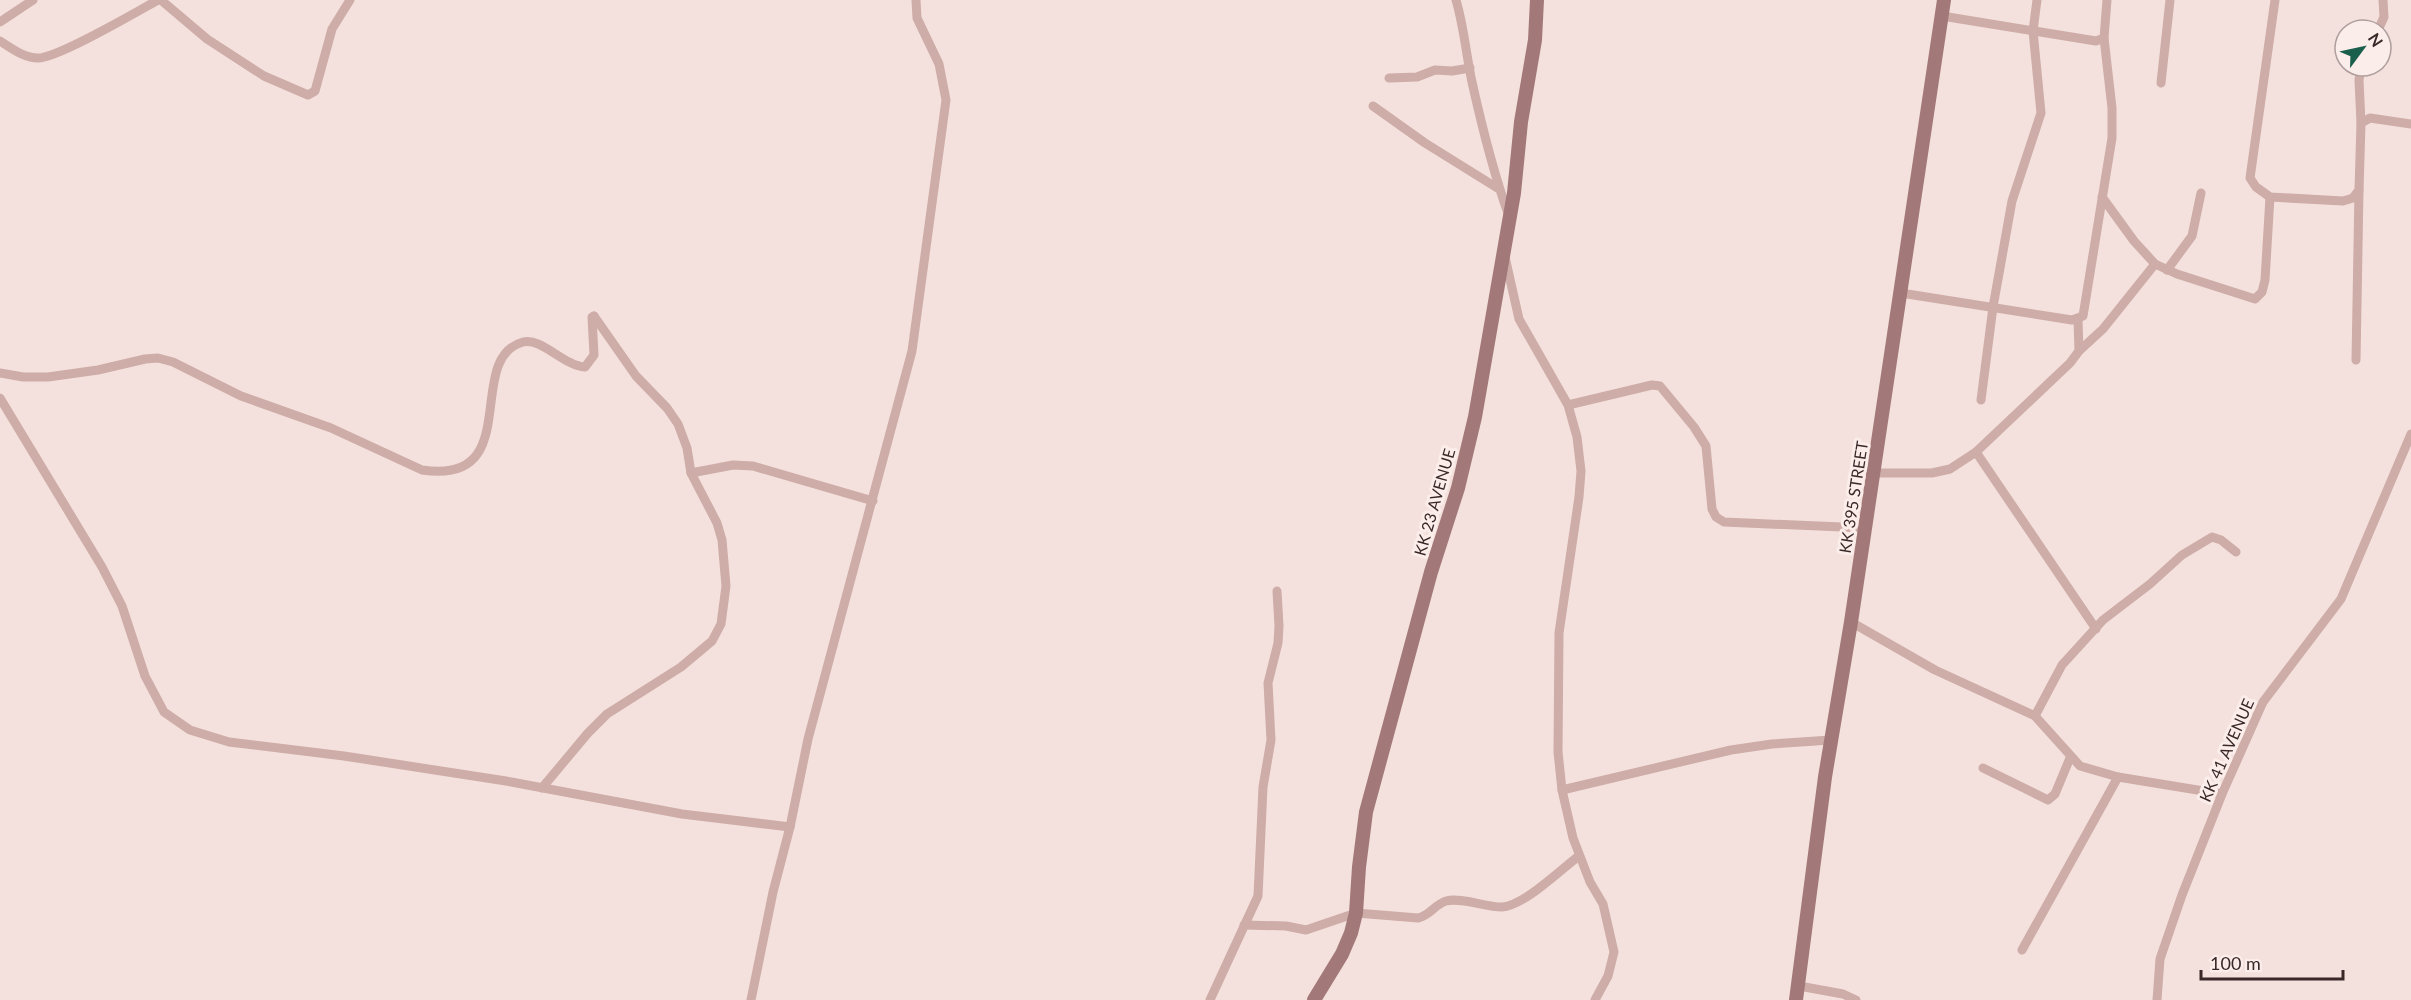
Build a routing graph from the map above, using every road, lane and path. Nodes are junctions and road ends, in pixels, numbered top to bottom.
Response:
1 (33, 0) edge
2 (160, 0) edge
3 (350, 0) edge
4 (916, 0) edge
5 (1456, 0) edge
6 (1536, 0) edge
7 (1944, 0) edge
8 (2037, 0) edge
9 (2107, 0) edge
10 (2170, 0) edge
11 (2276, 0) edge
12 (2383, 0) edge
13 (1942, 16) junction
14 (2384, 18) edge
15 (0, 22) edge
16 (2033, 31) junction
17 (2104, 38) junction
18 (0, 41) edge
19 (1470, 68) junction
20 (1389, 78) dead end
21 (2359, 78) edge
22 (2161, 83) dead end
23 (1373, 106) dead end
24 (2361, 123) junction
25 (2411, 124) edge
26 (1499, 189) junction
27 (2359, 190) junction
28 (2201, 193) dead end
29 (2102, 197) junction
30 (2270, 197) junction
31 (1510, 217) junction
32 (1504, 252) junction
33 (2155, 264) junction
34 (2167, 270) junction
35 (1901, 292) junction
36 (1993, 307) junction
37 (2078, 320) junction
38 (2079, 351) junction
39 (2356, 360) dead end
40 (0, 373) edge
41 (0, 398) edge
42 (1981, 400) dead end
43 (1568, 405) junction
44 (2411, 434) edge
45 (1976, 452) junction
46 (691, 473) junction
47 (1874, 473) junction
48 (873, 501) junction
49 (1865, 528) junction
50 (2236, 552) dead end
51 (1277, 591) dead end
52 (1851, 622) junction
53 (2096, 629) junction
54 (2035, 716) junction
55 (1831, 740) junction
56 (2070, 758) junction
57 (1983, 768) dead end
58 (2118, 777) junction
59 (542, 788) junction
60 (1562, 790) junction
61 (2222, 794) junction
62 (790, 827) junction
63 (1579, 855) junction
64 (1356, 914) junction
65 (1244, 925) junction
66 (2022, 950) dead end
67 (1799, 986) junction
68 (751, 1000) edge
69 (1210, 1000) edge
70 (1314, 1000) edge
71 (1595, 1000) edge
72 (1796, 1000) edge
73 (1856, 1000) edge
74 (2157, 1000) edge

1 - 15 street
2 - 3 street
2 - 18 street
4 - 48 street
5 - 19 street
6 - 31 main road, KK 23 AVENUE
7 - 13 main road, KK 395 STREET
8 - 16 street
9 - 17 street
10 - 22 street
11 - 30 street
12 - 14 street
13 - 16 street
13 - 35 main road, KK 395 STREET
16 - 17 street
16 - 36 street
17 - 29 street
19 - 20 street
19 - 26 street
21 - 24 street
23 - 26 street
24 - 25 street
24 - 27 street
26 - 31 street
27 - 30 street
27 - 39 street
28 - 34 street
29 - 33 street
29 - 37 street
30 - 34 street
31 - 32 main road, KK 23 AVENUE
32 - 43 street
32 - 64 main road, KK 23 AVENUE
33 - 34 street
33 - 38 street
35 - 36 street
35 - 47 main road, KK 395 STREET
36 - 37 street
36 - 42 street
37 - 38 street
38 - 45 street
40 - 46 street
41 - 59 street
43 - 49 street
43 - 60 street
44 - 61 street, KK 41 AVENUE
45 - 47 street
45 - 53 street
46 - 48 street
46 - 59 street
47 - 49 main road, KK 395 STREET
48 - 62 street
49 - 52 main road, KK 395 STREET
50 - 53 street
51 - 65 street
52 - 54 street
52 - 55 main road, KK 395 STREET
53 - 54 street
54 - 56 street
55 - 60 street
55 - 67 main road, KK 395 STREET
56 - 57 street
56 - 58 street
58 - 61 street
58 - 66 street
59 - 62 street
60 - 63 street
61 - 74 street, KK 41 AVENUE
62 - 68 street
63 - 64 street
63 - 71 street
64 - 65 street
64 - 70 main road, KK 23 AVENUE
65 - 69 street
67 - 72 main road, KK 395 STREET
67 - 73 street

